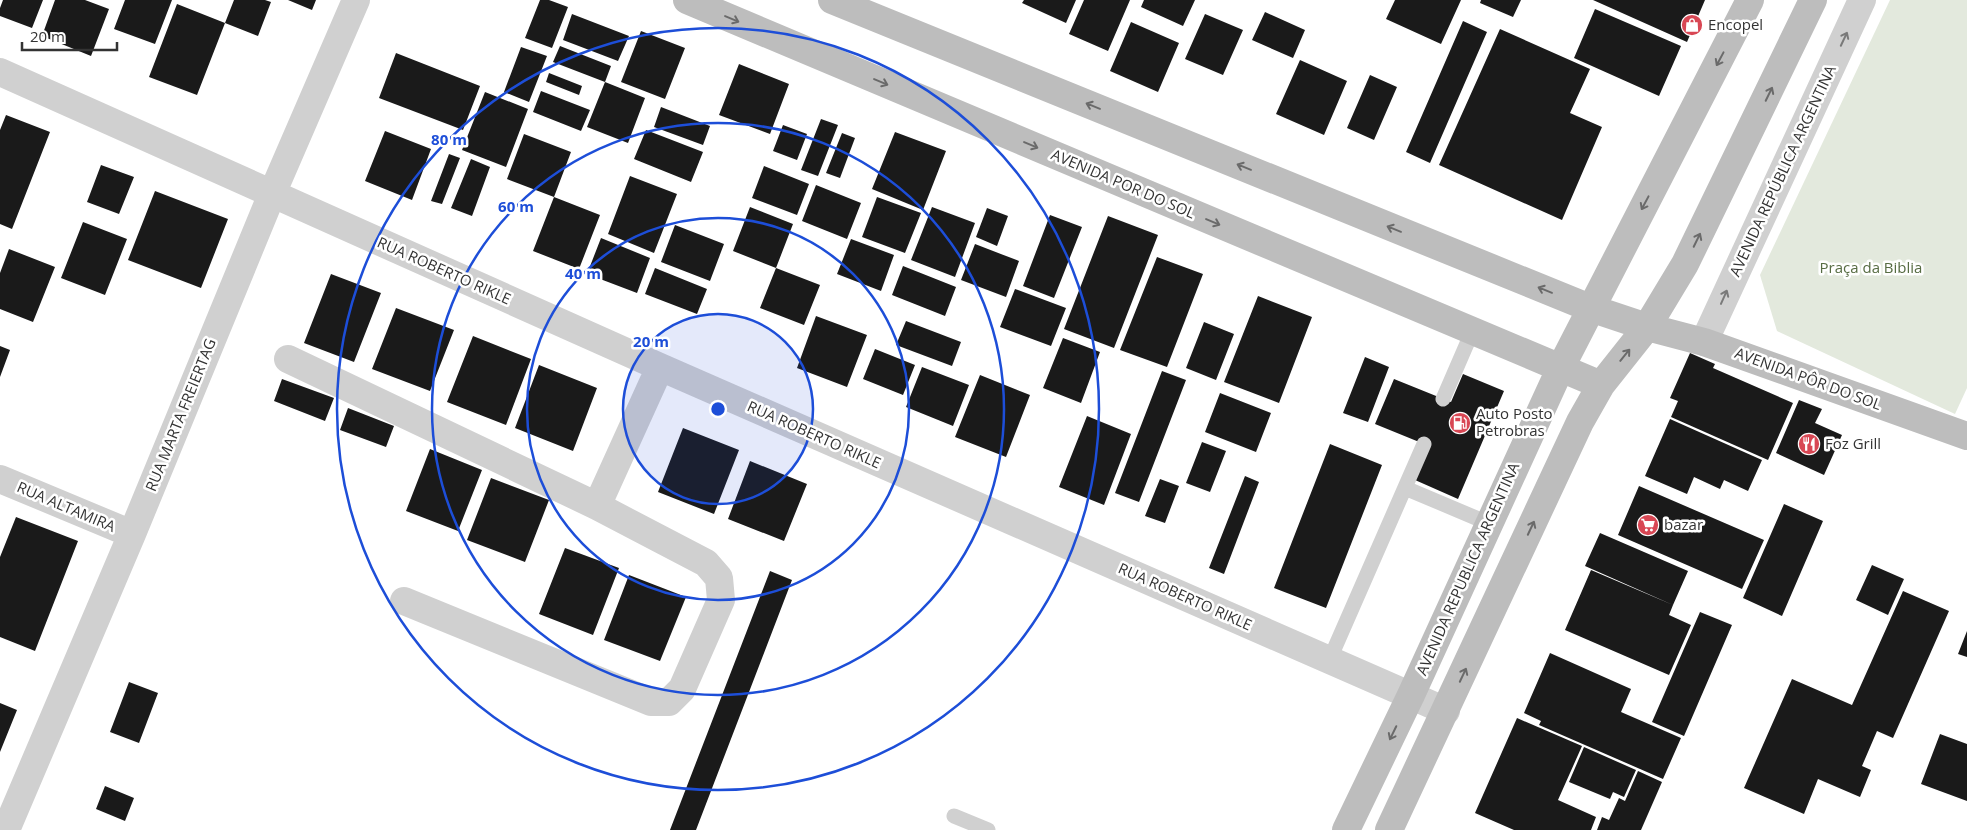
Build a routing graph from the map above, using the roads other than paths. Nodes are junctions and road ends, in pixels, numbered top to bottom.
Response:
1 (356, 0) edge
2 (687, 0) edge
3 (832, 0) edge
4 (1750, 0) edge
5 (1813, 0) edge
6 (1862, 0) edge
7 (0, 72) edge
8 (272, 194) junction
9 (1590, 308) junction
10 (1647, 327) junction
11 (1472, 332) junction
12 (1704, 342) junction
13 (288, 359) dead end
14 (660, 367) junction
15 (1560, 369) junction
16 (1601, 385) junction
17 (1444, 399) dead end
18 (1967, 436) edge
19 (1424, 444) dead end
20 (0, 479) edge
21 (1405, 488) junction
22 (597, 506) junction
23 (1488, 523) junction
24 (132, 534) junction
25 (404, 601) dead end
26 (1329, 661) junction
27 (1411, 695) junction
28 (1446, 711) junction
29 (8, 801) edge
30 (954, 816) dead end
31 (6, 830) edge
32 (988, 830) edge
33 (1346, 830) edge
34 (1389, 830) edge

1 - 8 street, RUA MARTA FREIERTAG
2 -> 11 street, AVENIDA POR DO SOL
9 -> 3 street
4 -> 9 street
10 -> 5 street
12 -> 6 street, AVENIDA REPÚBLICA ARGENTINA
7 - 8 street, RUA ROBERTO RIKLE
8 - 14 street, RUA ROBERTO RIKLE
8 - 24 street, RUA MARTA FREIERTAG
9 - 10 street, AVENIDA PÔR DO SOL
9 - 15 street, AVENIDA REPUBLICA ARGENTINA
10 - 12 street, AVENIDA PÔR DO SOL
16 -> 10 street
11 - 15 street, AVENIDA POR DO SOL
11 - 17 lane
12 - 18 street, AVENIDA PÔR DO SOL
13 - 22 street
14 - 22 street
14 - 26 street, RUA ROBERTO RIKLE
15 - 16 street, AVENIDA POR DO SOL
15 - 23 street, AVENIDA REPUBLICA ARGENTINA
28 -> 16 street
19 - 21 lane
20 - 24 street, RUA ALTAMIRA
21 - 23 lane
21 - 26 lane
22 - 25 street
23 - 27 street, AVENIDA REPUBLICA ARGENTINA
24 - 29 street, RUA MARTA FREIERTAG
26 - 27 street, RUA ROBERTO RIKLE
27 - 28 street, RUA ROBERTO RIKLE
27 -> 33 street, AVENIDA REPUBLICA ARGENTINA
28 - 34 street
29 - 31 street, RUA MARTA FREIERTAG
30 - 32 lane

